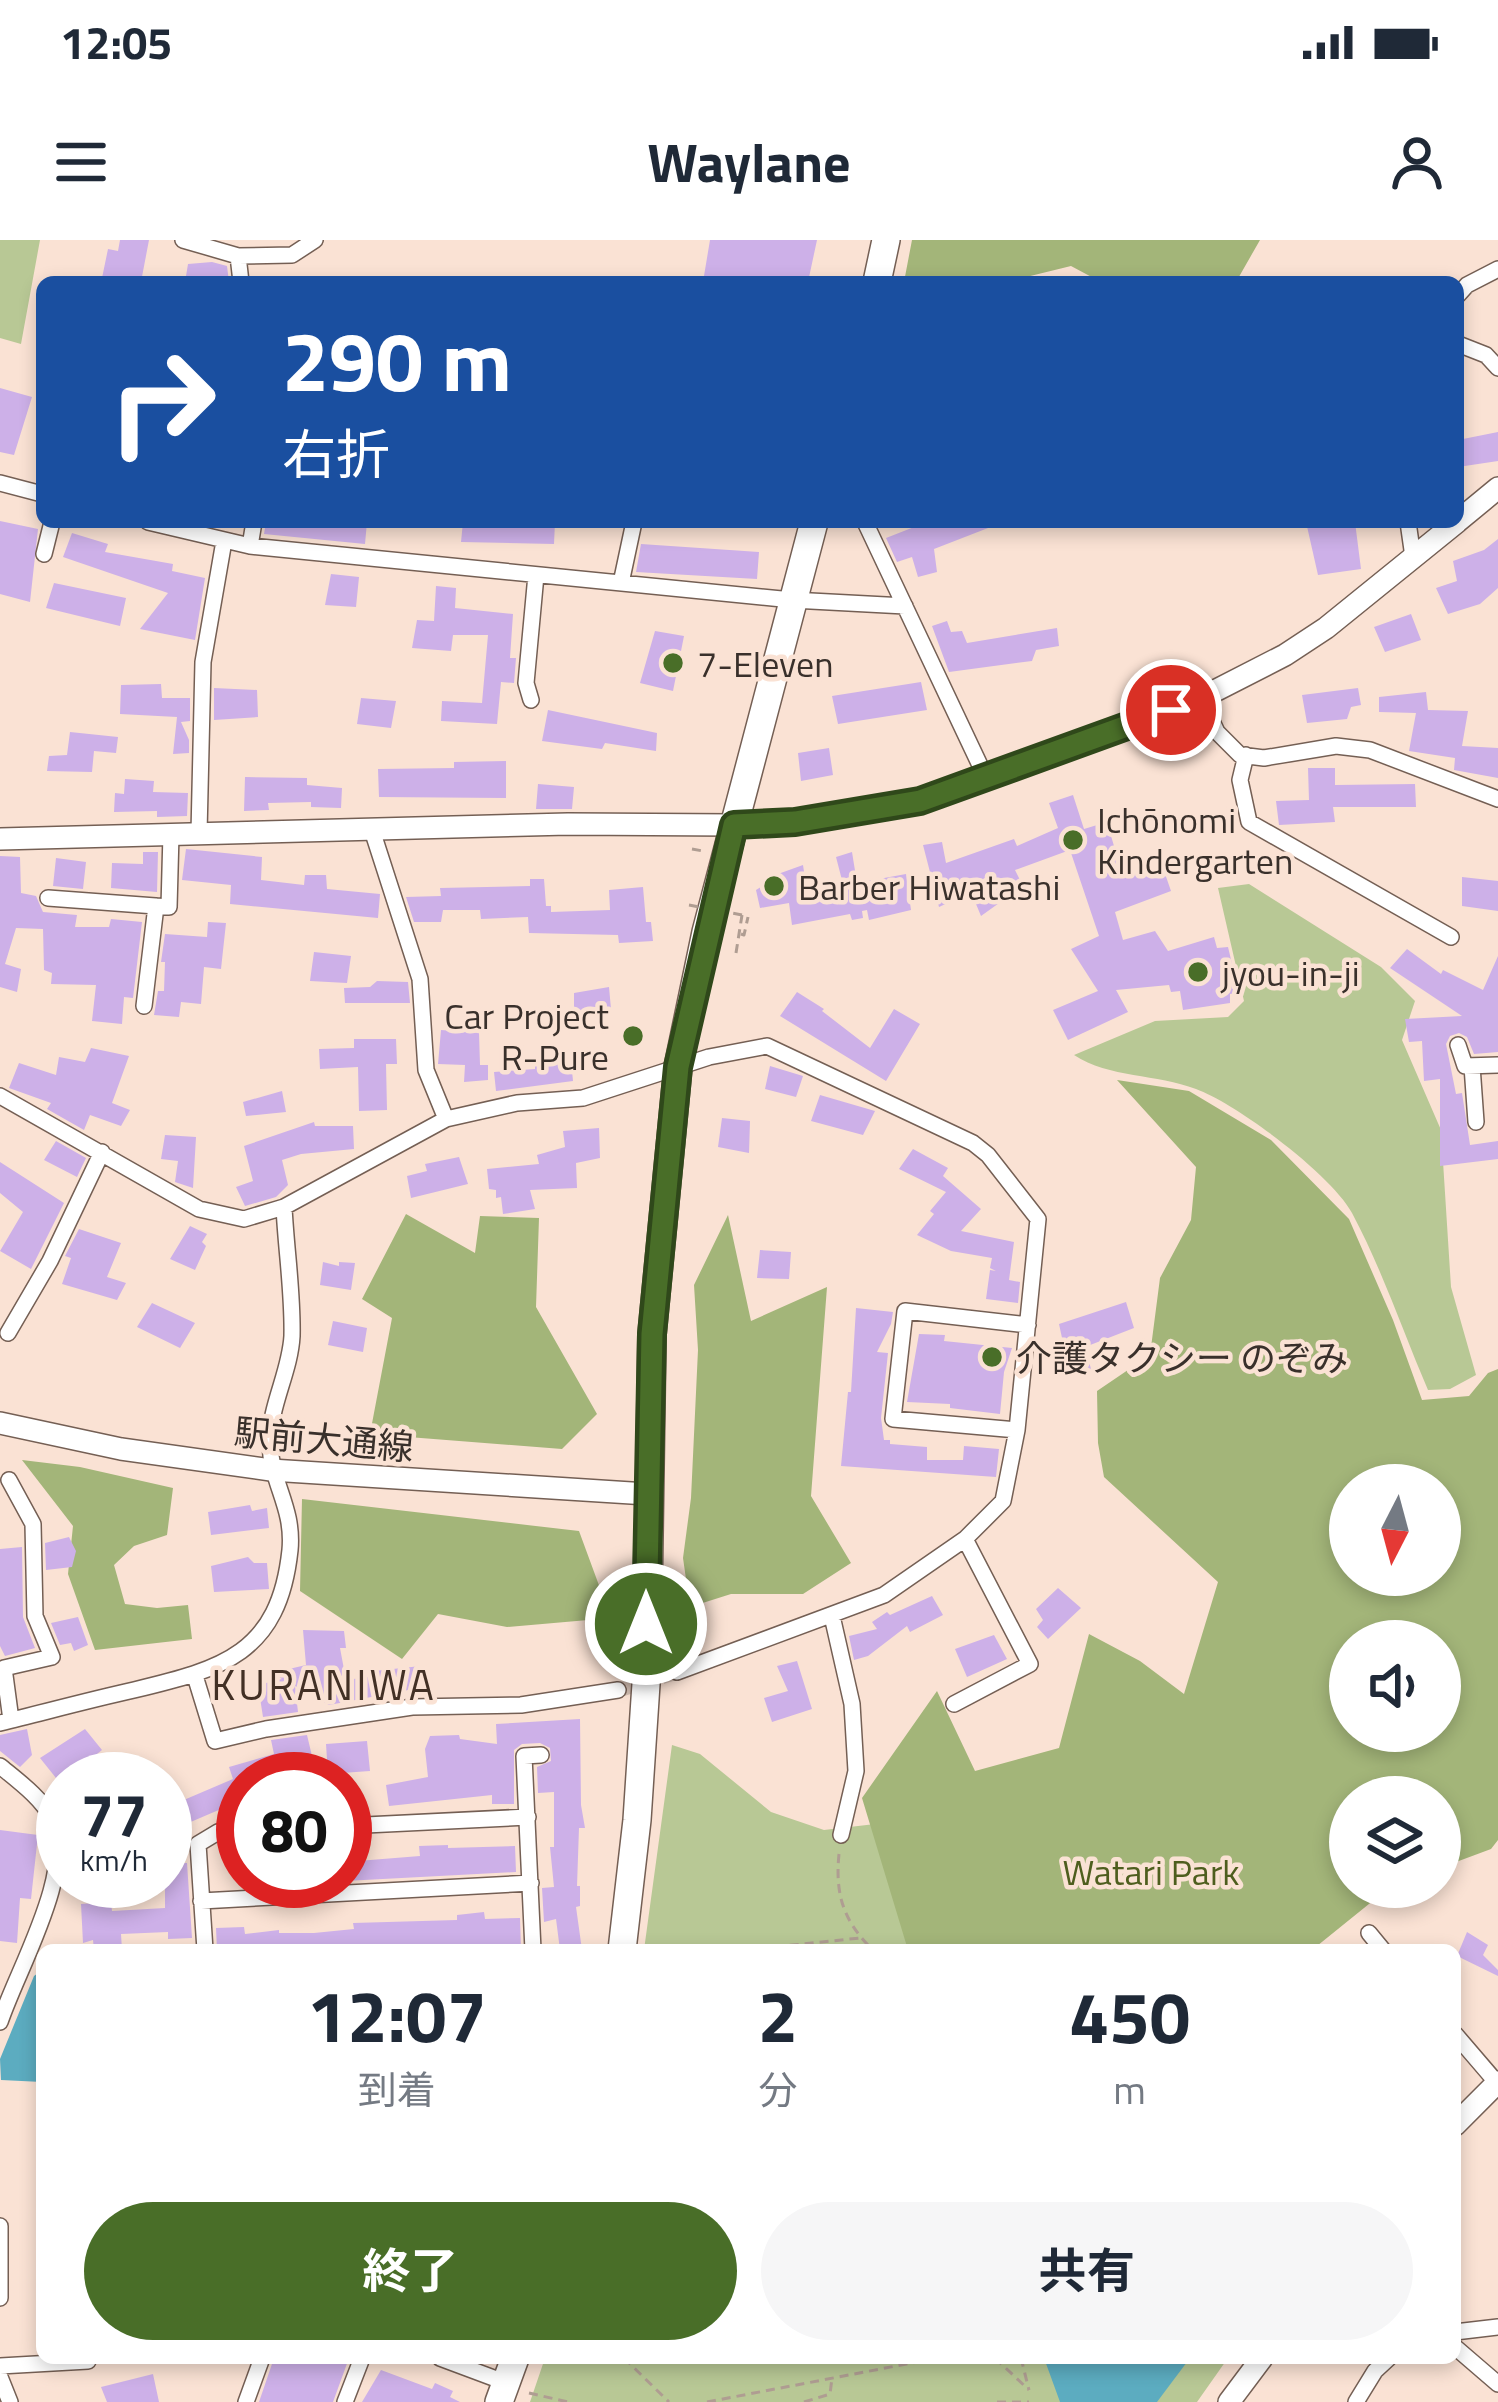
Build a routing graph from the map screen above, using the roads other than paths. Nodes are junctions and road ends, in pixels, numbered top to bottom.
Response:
1 (183, 240) edge
2 (315, 240) edge
3 (886, 240) edge
4 (238, 256) junction
5 (1498, 269) edge
6 (240, 276) edge
7 (878, 276) edge
8 (1464, 288) edge
9 (1464, 346) edge
10 (1498, 368) edge
11 (0, 483) edge
12 (1498, 488) edge
13 (36, 492) edge
14 (1464, 516) edge
15 (50, 528) edge
16 (172, 528) edge
17 (253, 528) edge
18 (633, 528) edge
19 (812, 528) edge
20 (868, 528) edge
21 (1409, 528) edge
22 (1450, 528) edge
23 (224, 541) junction
24 (250, 546) junction
25 (44, 554) dead end
26 (1414, 557) junction
27 (536, 575) junction
28 (621, 583) junction
29 (792, 600) junction
30 (904, 606) junction
31 (1201, 698) junction
32 (531, 700) dead end
33 (1246, 755) junction
34 (986, 778) junction
35 (1498, 799) edge
36 (734, 825) junction
37 (371, 827) junction
38 (199, 833) junction
39 (171, 834) junction
40 (0, 839) edge
41 (48, 898) dead end
42 (156, 906) junction
43 (1451, 938) dead end
44 (144, 1006) dead end
45 (1458, 1046) dead end
46 (1498, 1065) edge
47 (1472, 1066) junction
48 (678, 1067) junction
49 (0, 1096) edge
50 (446, 1119) junction
51 (1475, 1122) dead end
52 (102, 1152) junction
53 (284, 1207) junction
54 (1028, 1325) junction
55 (8, 1333) dead end
56 (0, 1423) edge
57 (1017, 1430) junction
58 (271, 1470) junction
59 (9, 1480) dead end
60 (647, 1494) junction
61 (965, 1539) junction
62 (832, 1616) junction
63 (676, 1672) tunnel mouth
64 (195, 1676) junction
65 (618, 1690) tunnel mouth
66 (954, 1704) dead end
67 (6, 1722) edge
68 (541, 1755) dead end
69 (0, 1766) edge
70 (528, 1817) junction
71 (372, 1825) edge
72 (216, 1833) edge
73 (841, 1834) road end
74 (531, 1883) junction
75 (201, 1900) junction
76 (1369, 1933) dead end
77 (36, 1944) edge
78 (205, 1944) edge
79 (533, 1944) edge
80 (623, 1944) edge
81 (1378, 1944) edge
82 (34, 1952) edge
83 (0, 2022) edge
84 (1461, 2041) edge
85 (1497, 2082) edge
86 (1461, 2119) edge
87 (0, 2226) edge
88 (0, 2297) edge
89 (1498, 2327) edge
90 (1461, 2331) edge
91 (1461, 2352) edge
92 (36, 2364) edge
93 (260, 2364) edge
94 (360, 2364) edge
95 (457, 2364) edge
96 (1258, 2364) edge
97 (1383, 2364) edge
98 (0, 2366) edge
99 (0, 2377) edge
100 (512, 2383) edge
101 (1498, 2384) edge
102 (10, 2402) edge
103 (246, 2402) edge
104 (345, 2402) edge
105 (1229, 2402) edge
106 (1356, 2402) edge

1 - 4 street
2 - 4 street
3 - 7 highway
4 - 6 street
5 - 8 street
9 - 10 street
11 - 13 street
12 - 14 street
15 - 25 street
16 - 23 street
17 - 24 street
18 - 28 street
19 - 29 highway
20 - 30 street
21 - 26 street
22 - 26 street
23 - 24 street
23 - 38 street
24 - 27 street
26 - 31 street
27 - 28 street
27 - 32 street
28 - 29 street
29 - 30 street
29 - 36 highway
30 - 34 street
31 - 33 street
31 - 34 street
33 - 35 street
33 - 43 street
34 - 36 street
36 - 37 street
36 - 48 highway
37 - 38 street
37 - 50 street
38 - 39 street
39 - 40 street
39 - 42 street
41 - 42 street
42 - 44 street
45 - 47 street
46 - 47 street
47 - 51 street
48 - 50 street
48 - 54 street
48 - 60 highway
49 - 52 street
50 - 53 street
52 - 53 street
52 - 55 street
53 - 58 street
54 - 57 street
54 - 57 street
56 - 58 street, 駅前大通線
57 - 61 street
58 - 60 street, 駅前大通線
58 - 64 street
59 - 67 street
60 - 80 highway
61 - 62 street
61 - 66 street
62 - 63 street
62 - 73 street
64 - 65 street
64 - 67 street
68 - 70 street
69 - 77 street
70 - 71 street
70 - 74 street
72 - 75 street
74 - 75 street
74 - 79 street
75 - 78 street
76 - 81 street
82 - 83 street
84 - 85 street
85 - 86 street
87 - 88 street
89 - 90 street
91 - 101 street
92 - 98 street
93 - 103 street
94 - 104 street
95 - 100 street
96 - 105 street
97 - 106 street
99 - 102 street

